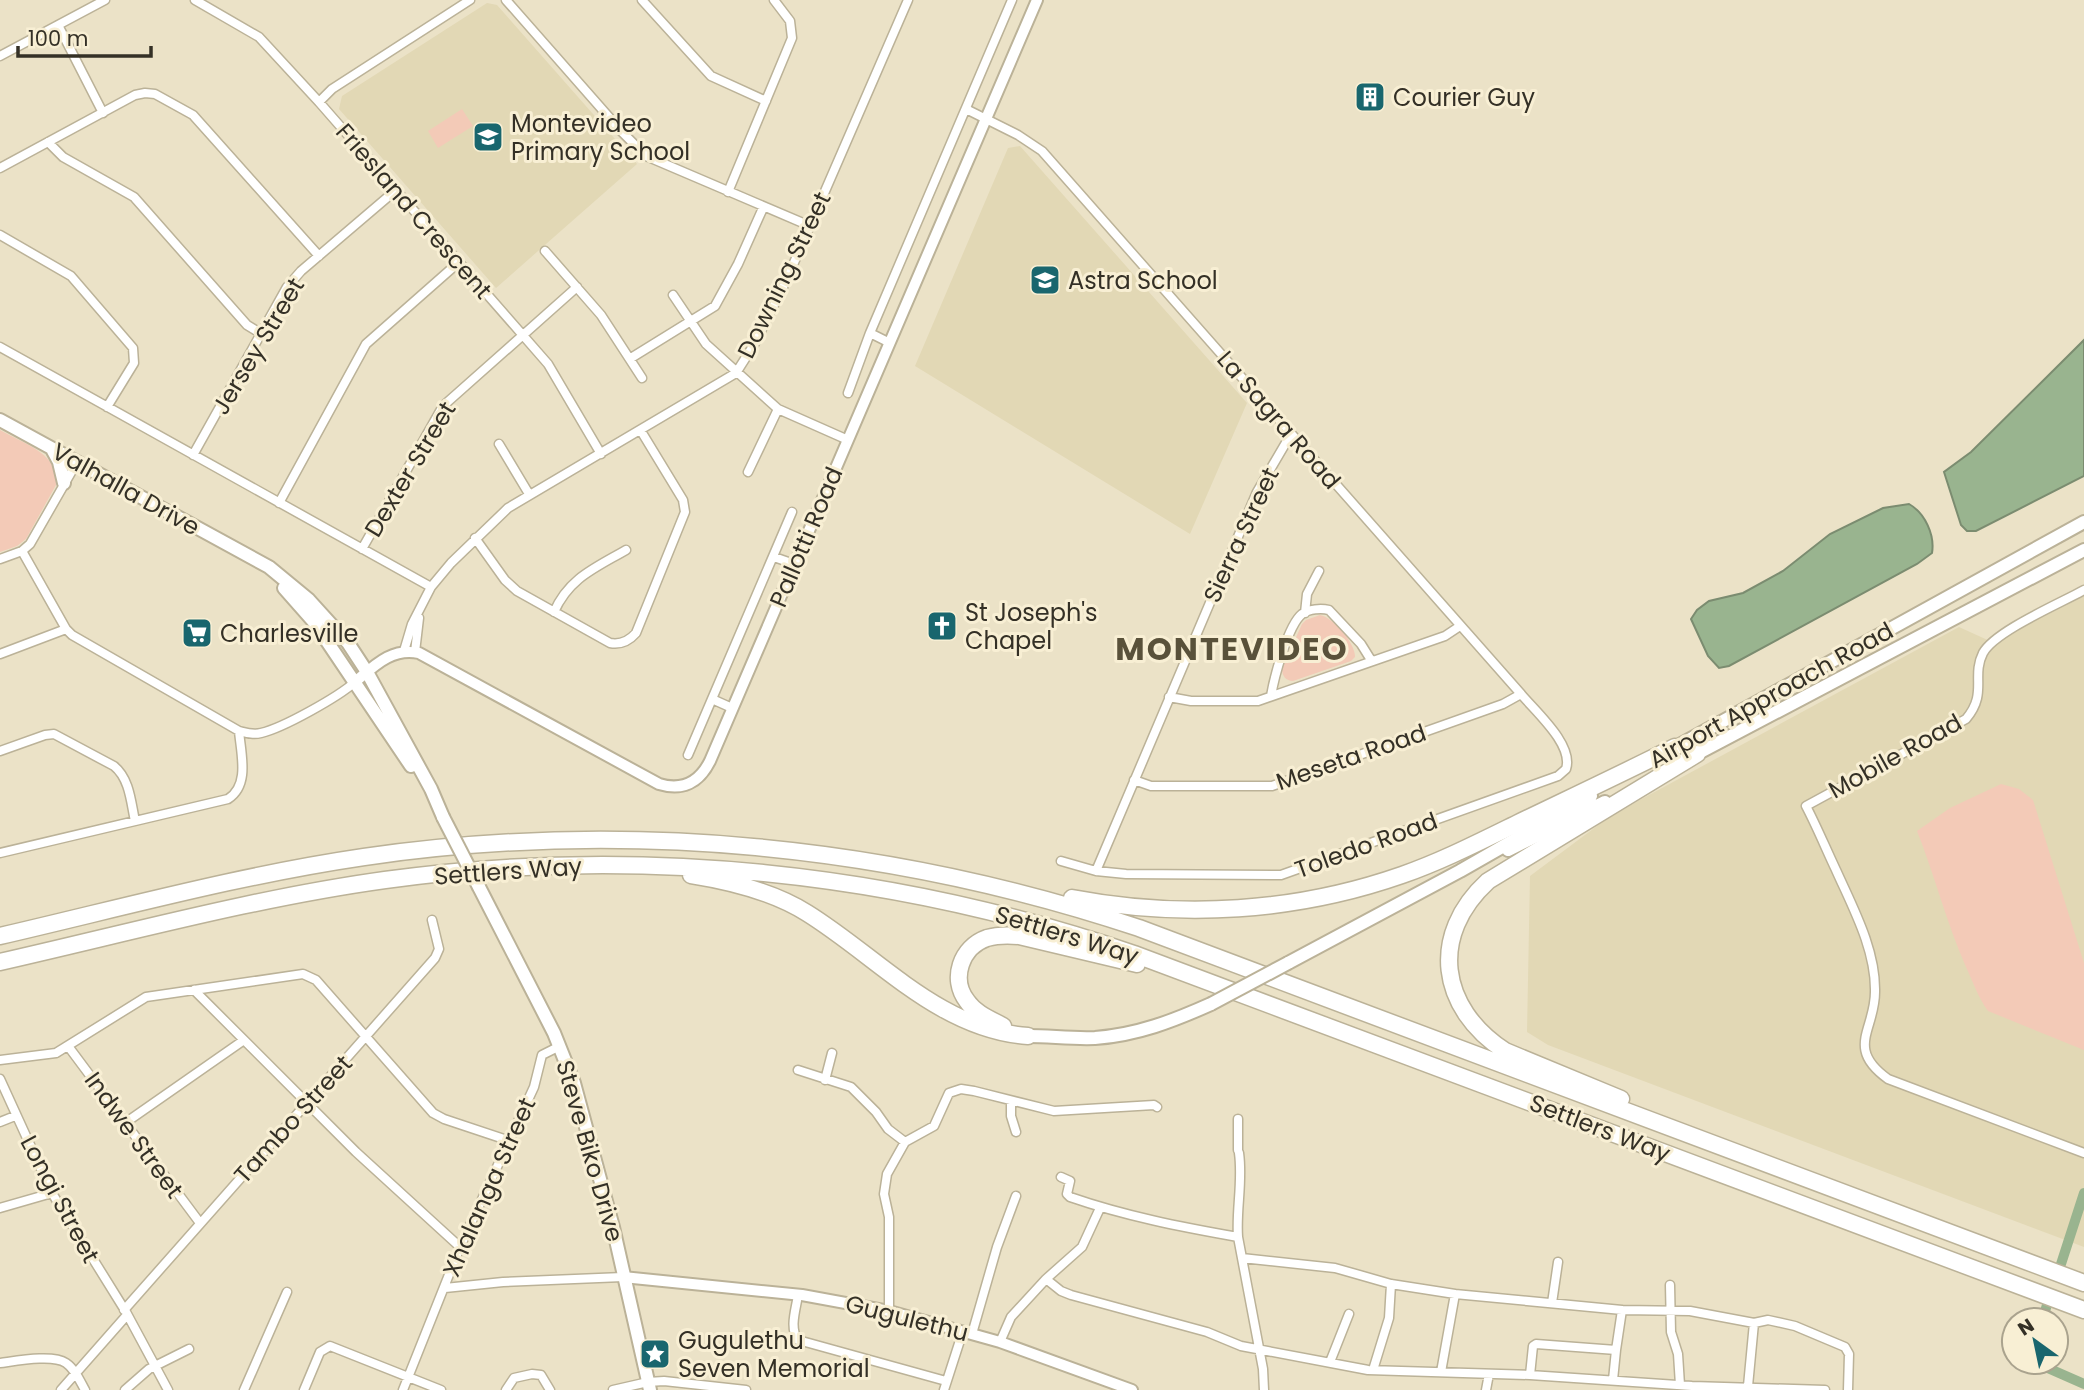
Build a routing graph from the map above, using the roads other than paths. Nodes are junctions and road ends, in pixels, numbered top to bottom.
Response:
1 (105, 0) edge
2 (196, 0) edge
3 (470, 0) edge
4 (506, 0) edge
5 (642, 0) edge
6 (774, 0) edge
7 (907, 0) edge
8 (1012, 0) edge
9 (1037, 0) edge
10 (58, 25) junction
11 (0, 56) edge
12 (766, 101) junction
13 (319, 102) junction
14 (966, 109) junction
15 (103, 113) junction
16 (986, 119) junction
17 (47, 142) junction
18 (0, 168) edge
19 (396, 190) junction
20 (728, 192) junction
21 (763, 208) junction
22 (810, 226) junction
23 (0, 235) edge
24 (545, 251) dead end
25 (319, 256) junction
26 (459, 262) junction
27 (577, 287) junction
28 (673, 295) dead end
29 (691, 322) junction
30 (260, 333) junction
31 (870, 333) junction
32 (523, 335) junction
33 (890, 343) junction
34 (0, 347) edge
35 (631, 358) junction
36 (736, 373) junction
37 (642, 378) dead end
38 (848, 393) dead end
39 (107, 407) junction
40 (778, 409) junction
41 (0, 420) edge
42 (640, 431) junction
43 (1292, 434) junction
44 (848, 440) junction
45 (499, 444) dead end
46 (52, 449) junction
47 (601, 454) junction
48 (194, 456) junction
49 (77, 462) junction
50 (748, 472) dead end
51 (64, 483) junction
52 (529, 494) junction
53 (279, 503) junction
54 (792, 512) dead end
55 (2084, 522) edge
56 (475, 538) junction
57 (362, 549) junction
58 (626, 550) dead end
59 (22, 551) junction
60 (2084, 551) edge
61 (774, 557) junction
62 (0, 559) edge
63 (252, 559) junction
64 (794, 564) junction
65 (1319, 571) dead end
66 (431, 587) junction
67 (2084, 590) edge
68 (554, 612) junction
69 (1305, 612) junction
70 (1461, 626) junction
71 (66, 629) junction
72 (409, 652) junction
73 (0, 654) edge
74 (1371, 660) junction
75 (367, 672) junction
76 (355, 682) junction
77 (1521, 694) junction
78 (1271, 696) junction
79 (1169, 697) junction
80 (712, 699) junction
81 (732, 708) junction
82 (239, 731) junction
83 (1675, 747) junction
84 (0, 751) edge
85 (1697, 754) junction
86 (688, 755) dead end
87 (1568, 758) joint
88 (1134, 780) junction
89 (434, 799) junction
90 (135, 821) junction
91 (0, 853) edge
92 (1061, 861) dead end
93 (494, 870) junction
94 (1096, 871) junction
95 (1460, 871) junction
96 (970, 880) junction
97 (479, 887) joint
98 (432, 920) dead end
99 (0, 936) edge
100 (0, 962) edge
101 (1216, 984) junction
102 (194, 990) junction
103 (1028, 1036) junction
104 (366, 1037) junction
105 (244, 1040) junction
106 (68, 1046) junction
107 (560, 1046) junction
108 (832, 1053) dead end
109 (0, 1060) edge
110 (798, 1070) dead end
111 (0, 1079) edge
112 (825, 1080) junction
113 (1011, 1102) junction
114 (309, 1104) junction
115 (1157, 1107) dead end
116 (16, 1116) junction
117 (1238, 1119) dead end
118 (0, 1122) edge
119 (125, 1123) junction
120 (1016, 1132) dead end
121 (510, 1140) junction
122 (905, 1142) junction
123 (2084, 1153) edge
124 (1061, 1177) dead end
125 (52, 1193) junction
126 (1016, 1196) dead end
127 (0, 1208) edge
128 (1100, 1208) junction
129 (1902, 1214) junction
130 (200, 1223) junction
131 (1238, 1237) junction
132 (460, 1247) junction
133 (1242, 1258) junction
134 (1558, 1262) dead end
135 (627, 1277) junction
136 (1046, 1279) junction
137 (2084, 1283) edge
138 (1391, 1284) junction
139 (1670, 1285) dead end
140 (445, 1288) junction
141 (288, 1292) dead end
142 (1455, 1294) junction
143 (798, 1295) junction
144 (1552, 1303) junction
145 (1622, 1310) junction
146 (2084, 1310) edge
147 (889, 1311) junction
148 (1669, 1311) junction
149 (126, 1313) junction
150 (1349, 1314) dead end
151 (1754, 1323) junction
152 (967, 1333) junction
153 (1000, 1342) junction
154 (189, 1349) dead end
155 (1616, 1350) junction
156 (1259, 1351) junction
157 (1330, 1362) junction
158 (0, 1363) edge
159 (155, 1366) junction
160 (1373, 1370) junction
161 (1440, 1372) junction
162 (76, 1373) junction
163 (1489, 1374) junction
164 (1530, 1375) junction
165 (409, 1377) junction
166 (1612, 1380) junction
167 (1680, 1385) junction
168 (649, 1386) edge
169 (945, 1386) edge
170 (1748, 1386) junction
171 (1709, 1388) edge
172 (61, 1390) edge
173 (85, 1390) edge
174 (125, 1390) edge
175 (168, 1390) edge
176 (244, 1390) edge
177 (304, 1390) edge
178 (403, 1390) edge
179 (441, 1390) edge
180 (506, 1390) edge
181 (550, 1390) edge
182 (613, 1390) edge
183 (746, 1390) edge
184 (1132, 1390) edge
185 (1264, 1390) edge
186 (1486, 1390) edge
187 (1609, 1390) edge
188 (1825, 1390) edge
189 (1847, 1390) edge

1 - 10 street
2 - 13 street, Friesland Crescent
3 - 13 street
4 - 20 street
5 - 12 street
6 - 12 street
7 - 22 street, Downing Street
8 - 14 street
9 - 16 street, Pallotti Road
10 - 11 street
10 - 15 street
12 - 20 street
13 - 19 street, Friesland Crescent
14 - 16 street, La Sagra Road
14 - 31 street
15 - 17 street
15 - 25 street
16 - 33 street, Pallotti Road
16 - 43 street, La Sagra Road
17 - 18 street
17 - 30 street
19 - 25 street, Jersey Street
19 - 26 street, Friesland Crescent
20 - 21 street
21 - 22 street
21 - 29 street
22 - 36 street, Downing Street
23 - 39 street
24 - 27 street
25 - 30 street, Jersey Street
26 - 32 street, Friesland Crescent
26 - 53 street
27 - 32 street, Dexter Street
27 - 35 street
28 - 29 street
29 - 35 street
29 - 36 street
30 - 48 street, Jersey Street
31 - 33 street
31 - 38 street
32 - 47 street, Friesland Crescent
32 - 57 street, Dexter Street
33 - 44 street, Pallotti Road
34 - 39 street
35 - 37 street
36 - 40 street
36 - 42 street, Downing Street
39 - 48 street
40 - 44 street
40 - 50 street
41 - 46 main road, Valhalla Drive
42 - 47 street, Downing Street
42 - 68 street
43 - 70 street, La Sagra Road
43 - 79 street, Sierra Street
44 - 64 street, Pallotti Road
45 - 52 street
46 - 49 main road, Valhalla Drive
46 - 51 main road
47 - 52 street, Downing Street
48 - 53 street
49 - 51 street
49 - 63 main road, Valhalla Drive
51 - 59 street
52 - 56 street, Downing Street
53 - 57 street
54 - 61 street, Pallotti Road
55 - 83 main road, Airport Approach Road
56 - 66 street, Downing Street
56 - 68 street
57 - 66 street
58 - 68 street
59 - 62 street
59 - 71 street
60 - 85 main road, Airport Approach Road
61 - 64 street
61 - 80 street, Pallotti Road
63 - 75 main road, Valhalla Drive
63 - 76 main road, Valhalla Drive
64 - 81 street, Pallotti Road
65 - 69 street
66 - 72 street, Downing Street
67 - 123 street, Mobile Road
69 - 74 street
69 - 78 street
70 - 74 street
70 - 77 street, La Sagra Road
71 - 73 street
71 - 82 street
72 - 75 street
72 - 81 street, Pallotti Road
74 - 78 street
75 - 76 street
75 - 89 main road, Valhalla Drive
76 - 82 street
76 - 89 main road, Valhalla Drive
77 - 87 street, La Sagra Road
77 - 88 street, Meseta Road
78 - 79 street
79 - 88 street, Sierra Street
80 - 81 street
80 - 86 street, Pallotti Road
82 - 90 street
83 - 95 main road, Airport Approach Road
83 - 96 highway
84 - 90 street
85 - 95 main road, Airport Approach Road
85 - 129 highway
87 - 94 street, Toledo Road
88 - 94 street, Sierra Street
89 - 97 main road, Valhalla Drive, bridge
90 - 91 street
92 - 94 street, Toledo Road
93 - 100 highway, Settlers Way
93 - 101 highway, Settlers Way
93 - 103 highway
95 - 103 main road, Airport Approach Road, bridge
96 - 99 highway, Settlers Way
96 - 129 highway, Settlers Way
97 - 107 main road, Steve Biko Drive
98 - 104 street, Tambo Street
101 - 103 highway
101 - 146 highway, Settlers Way
102 - 104 street
102 - 105 street
102 - 106 street
104 - 114 street, Tambo Street
104 - 121 street
105 - 114 street
105 - 119 street
106 - 109 street
106 - 119 street, Indwe Street
107 - 121 street, Xhalanga Street
107 - 135 main road, Steve Biko Drive
108 - 112 street
110 - 112 street
111 - 116 street, Longi Street
112 - 122 street
113 - 115 street
113 - 120 street
113 - 122 street
114 - 130 street, Tambo Street
114 - 132 street
116 - 118 street
116 - 125 street, Longi Street
117 - 131 street
119 - 130 street, Indwe Street
121 - 132 street, Xhalanga Street
122 - 147 street
124 - 128 street
125 - 127 street
125 - 149 street, Longi Street
126 - 152 street
128 - 131 street
128 - 136 street
129 - 137 highway, Settlers Way
130 - 149 street, Tambo Street
131 - 133 street
132 - 140 street, Xhalanga Street
133 - 138 street
133 - 156 street
134 - 144 street
135 - 140 street
135 - 143 street, Gugulethu
135 - 168 main road, Steve Biko Drive
136 - 153 street
136 - 156 street
138 - 142 street
138 - 160 street
139 - 148 street
140 - 165 street, Xhalanga Street
141 - 176 street
142 - 144 street
142 - 161 street
143 - 147 street, Gugulethu
143 - 169 street
144 - 145 street
145 - 148 street
145 - 155 street
147 - 152 street, Gugulethu
148 - 151 street
148 - 167 street
149 - 159 street, Longi Street
149 - 162 street, Tambo Street
150 - 157 street
151 - 170 street
151 - 189 street
152 - 153 street, Gugulethu
152 - 169 street
153 - 184 street, Gugulethu
154 - 159 street
155 - 164 street
155 - 166 street
156 - 157 street
156 - 185 street
157 - 160 street
158 - 162 street
159 - 174 street
159 - 175 street, Longi Street
160 - 161 street
161 - 163 street
162 - 172 street, Tambo Street
162 - 173 street
163 - 164 street
163 - 186 street
164 - 166 street
165 - 177 street
165 - 178 street, Xhalanga Street
165 - 179 street
166 - 167 street
166 - 187 street
167 - 171 street
168 - 182 street
168 - 183 street
170 - 171 street
170 - 188 street
180 - 181 street

